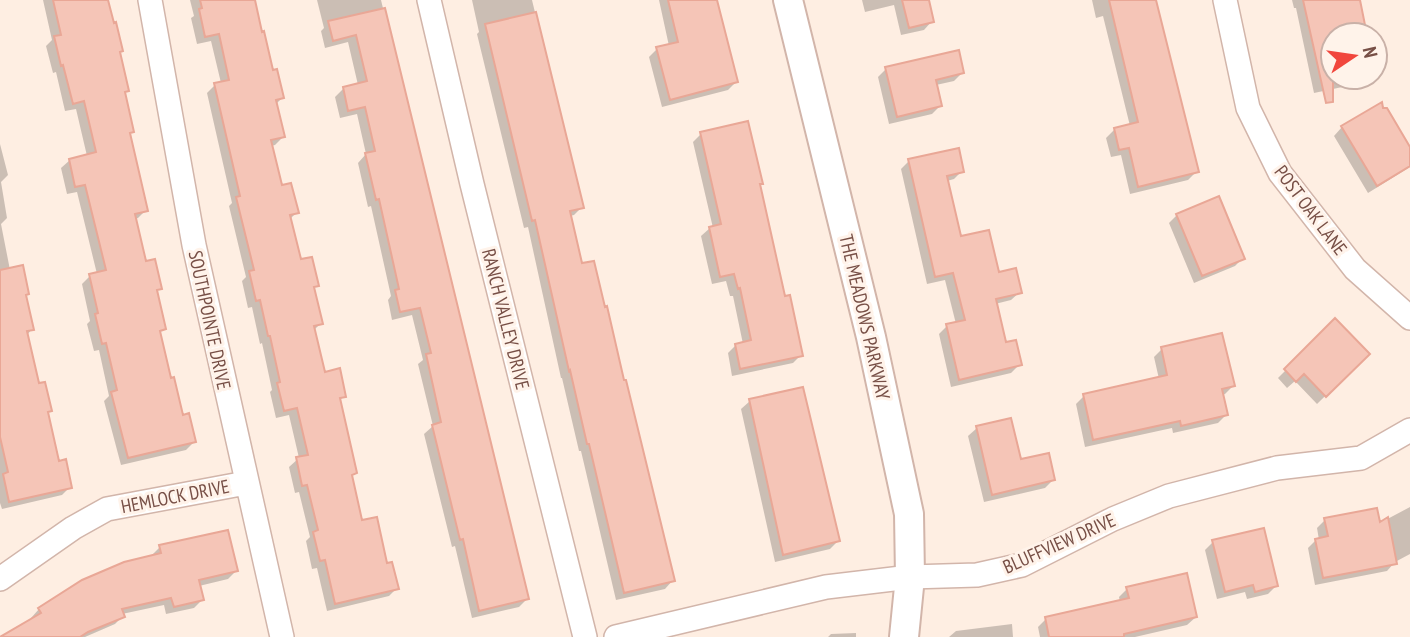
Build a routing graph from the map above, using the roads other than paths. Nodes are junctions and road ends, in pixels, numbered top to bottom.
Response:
1 (150, 0) edge
2 (429, 0) edge
3 (788, 0) edge
4 (1225, 0) edge
5 (1410, 318) edge
6 (1410, 430) edge
7 (246, 483) junction
8 (910, 577) junction
9 (0, 579) edge
10 (282, 637) edge
11 (585, 637) edge
12 (616, 637) edge
13 (904, 637) edge

1 - 7 street, SOUTHPOINTE DRIVE
2 - 11 street, RANCH VALLEY DRIVE
3 - 8 street, THE MEADOWS PARKWAY
4 - 5 street, POST OAK LANE
6 - 8 street, BLUFFVIEW DRIVE
7 - 9 street, HEMLOCK DRIVE
7 - 10 street, SOUTHPOINTE DRIVE
8 - 12 street, BLUFFVIEW DRIVE
8 - 13 street, THE MEADOWS PARKWAY

